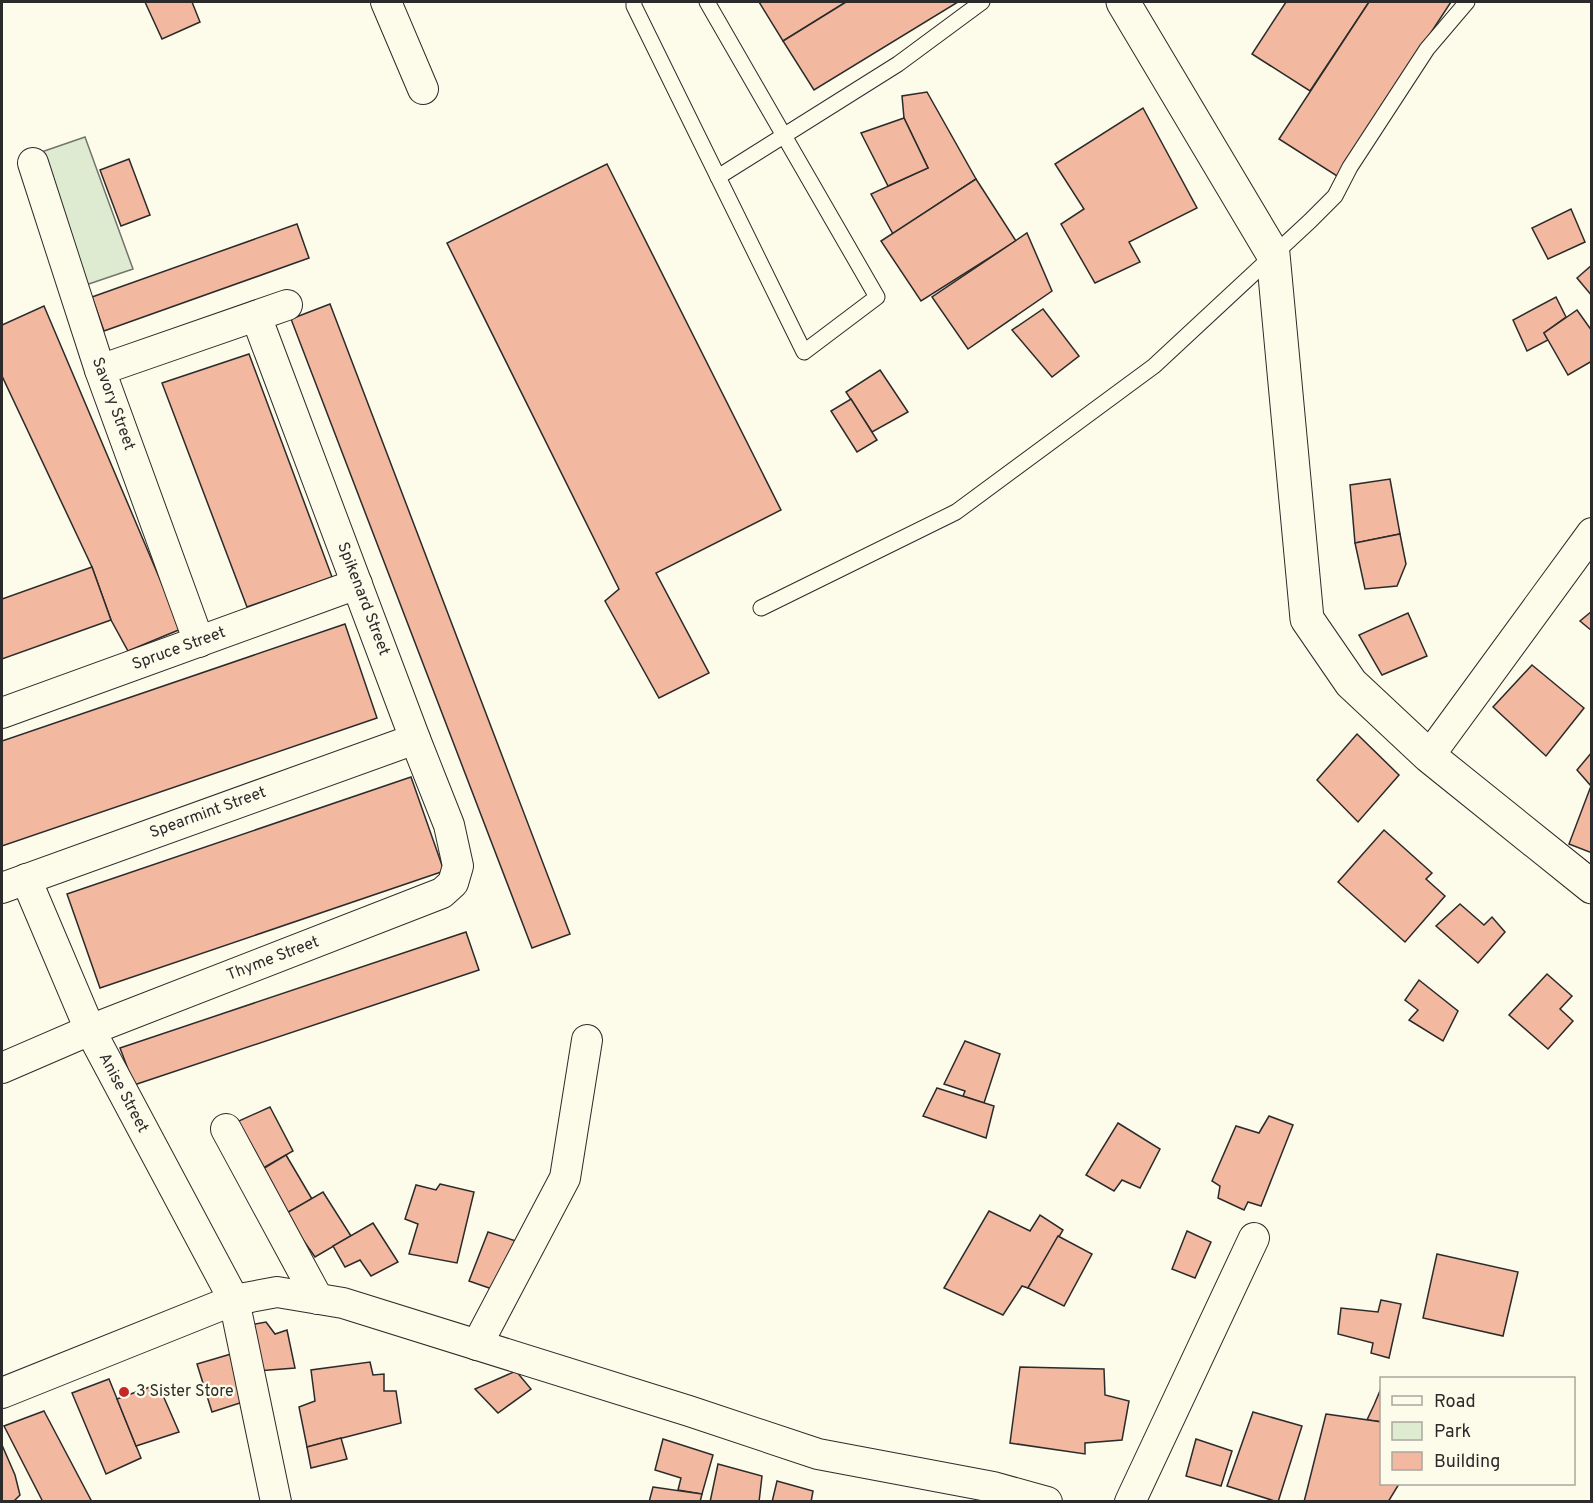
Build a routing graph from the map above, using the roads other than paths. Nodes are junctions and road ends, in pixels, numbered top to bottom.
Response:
1 (386, 2) edge
2 (634, 2) edge
3 (706, 2) edge
4 (982, 2) edge
5 (1124, 2) edge
6 (1467, 2) edge
7 (423, 88) dead end
8 (784, 136) junction
9 (33, 163) dead end
10 (718, 177) junction
11 (1273, 254) junction
12 (287, 305) dead end
13 (256, 316) junction
14 (100, 370) junction
15 (1592, 533) edge
16 (357, 584) junction
17 (761, 608) dead end
18 (199, 642) junction
19 (2, 713) edge
20 (415, 739) junction
21 (1429, 756) junction
22 (453, 883) joint
23 (14, 884) edge
24 (1592, 887) edge
25 (90, 1030) junction
26 (587, 1040) dead end
27 (2, 1068) edge
28 (226, 1129) dead end
29 (1254, 1238) dead end
30 (318, 1299) junction
31 (234, 1300) junction
32 (477, 1345) junction
33 (2, 1393) edge
34 (280, 1500) edge
35 (1047, 1502) edge
36 (1130, 1502) edge

1 - 7 street
2 - 10 lane
3 - 8 lane
4 - 8 lane
5 - 11 street
6 - 11 lane
8 - 10 lane
8 - 10 lane
9 - 14 street, Savory Street
11 - 17 lane
11 - 21 street
12 - 13 street
13 - 14 street
13 - 16 street, Spikenard Street
14 - 18 street, Savory Street
15 - 21 street
16 - 18 street, Spruce Street
16 - 20 street, Spikenard Street
18 - 19 street, Spruce Street
20 - 22 street, Spikenard Street
20 - 23 street, Spearmint Street
21 - 24 street
22 - 25 street, Thyme Street
23 - 25 street, Anise Street
25 - 27 street, Thyme Street
25 - 31 street, Anise Street
26 - 32 street
28 - 30 street
29 - 36 street
30 - 31 street
30 - 32 street
31 - 33 street
31 - 34 street, Anise Street
32 - 35 street

